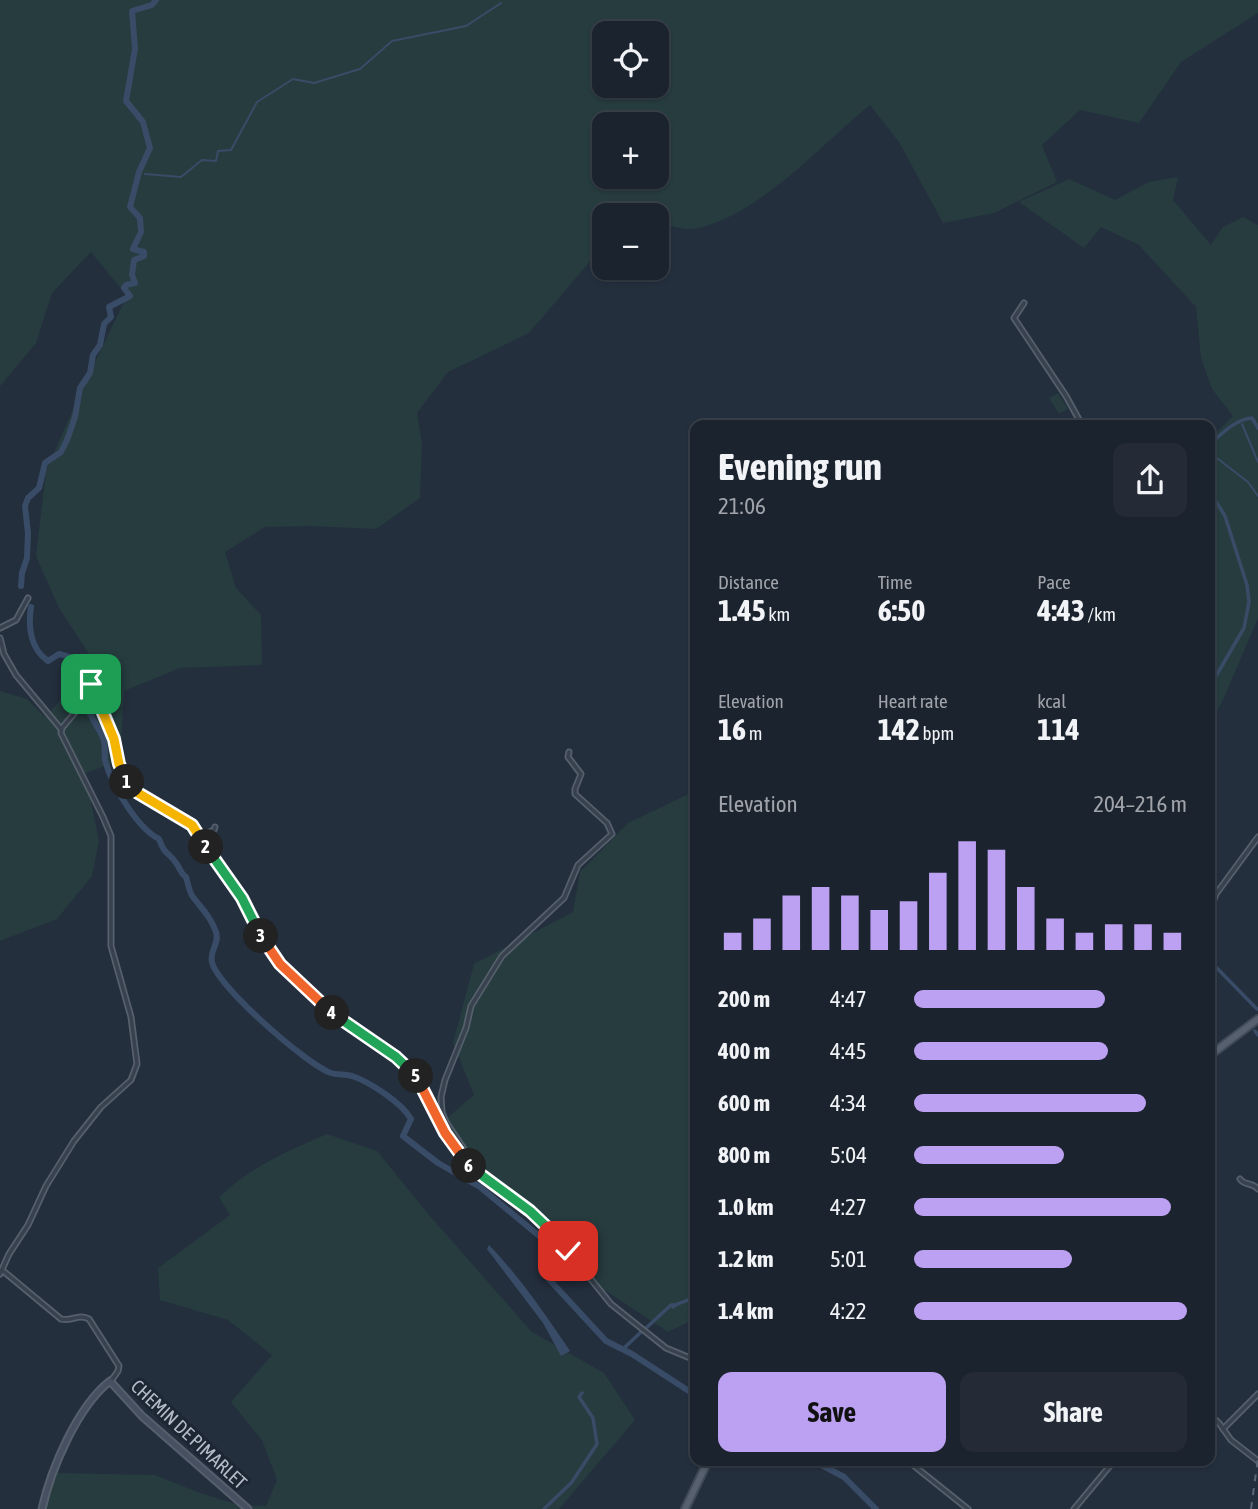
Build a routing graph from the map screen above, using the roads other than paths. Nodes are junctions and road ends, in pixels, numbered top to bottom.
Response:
1 (1024, 303) dead end
2 (1079, 420) edge
3 (28, 598) dead end
4 (0, 628) edge
5 (0, 638) edge
6 (61, 729) junction
7 (569, 752) dead end
8 (215, 827) dead end
9 (200, 836) junction
10 (1258, 838) edge
11 (1215, 893) edge
12 (1257, 1019) edge
13 (1215, 1050) edge
14 (470, 1166) junction
15 (1240, 1178) dead end
16 (1258, 1189) edge
17 (1, 1272) edge
18 (690, 1358) edge
19 (110, 1381) junction
20 (1258, 1394) edge
21 (1215, 1420) edge
22 (1223, 1429) junction
23 (1257, 1460) edge
24 (706, 1466) edge
25 (914, 1466) edge
26 (1110, 1466) edge
27 (42, 1509) edge
28 (248, 1509) edge
29 (685, 1509) edge
30 (968, 1509) edge
31 (1074, 1509) edge

1 - 2 street
3 - 4 street
5 - 6 street
6 - 9 street
6 - 17 street
7 - 14 street
8 - 9 street
9 - 14 street
10 - 11 street
12 - 13 main road
14 - 18 street
15 - 16 street
17 - 19 street
19 - 27 street
19 - 28 street, CHEMIN DE PIMARLET
20 - 22 street
21 - 22 street
22 - 23 street
24 - 29 main road
25 - 30 street
26 - 31 street

